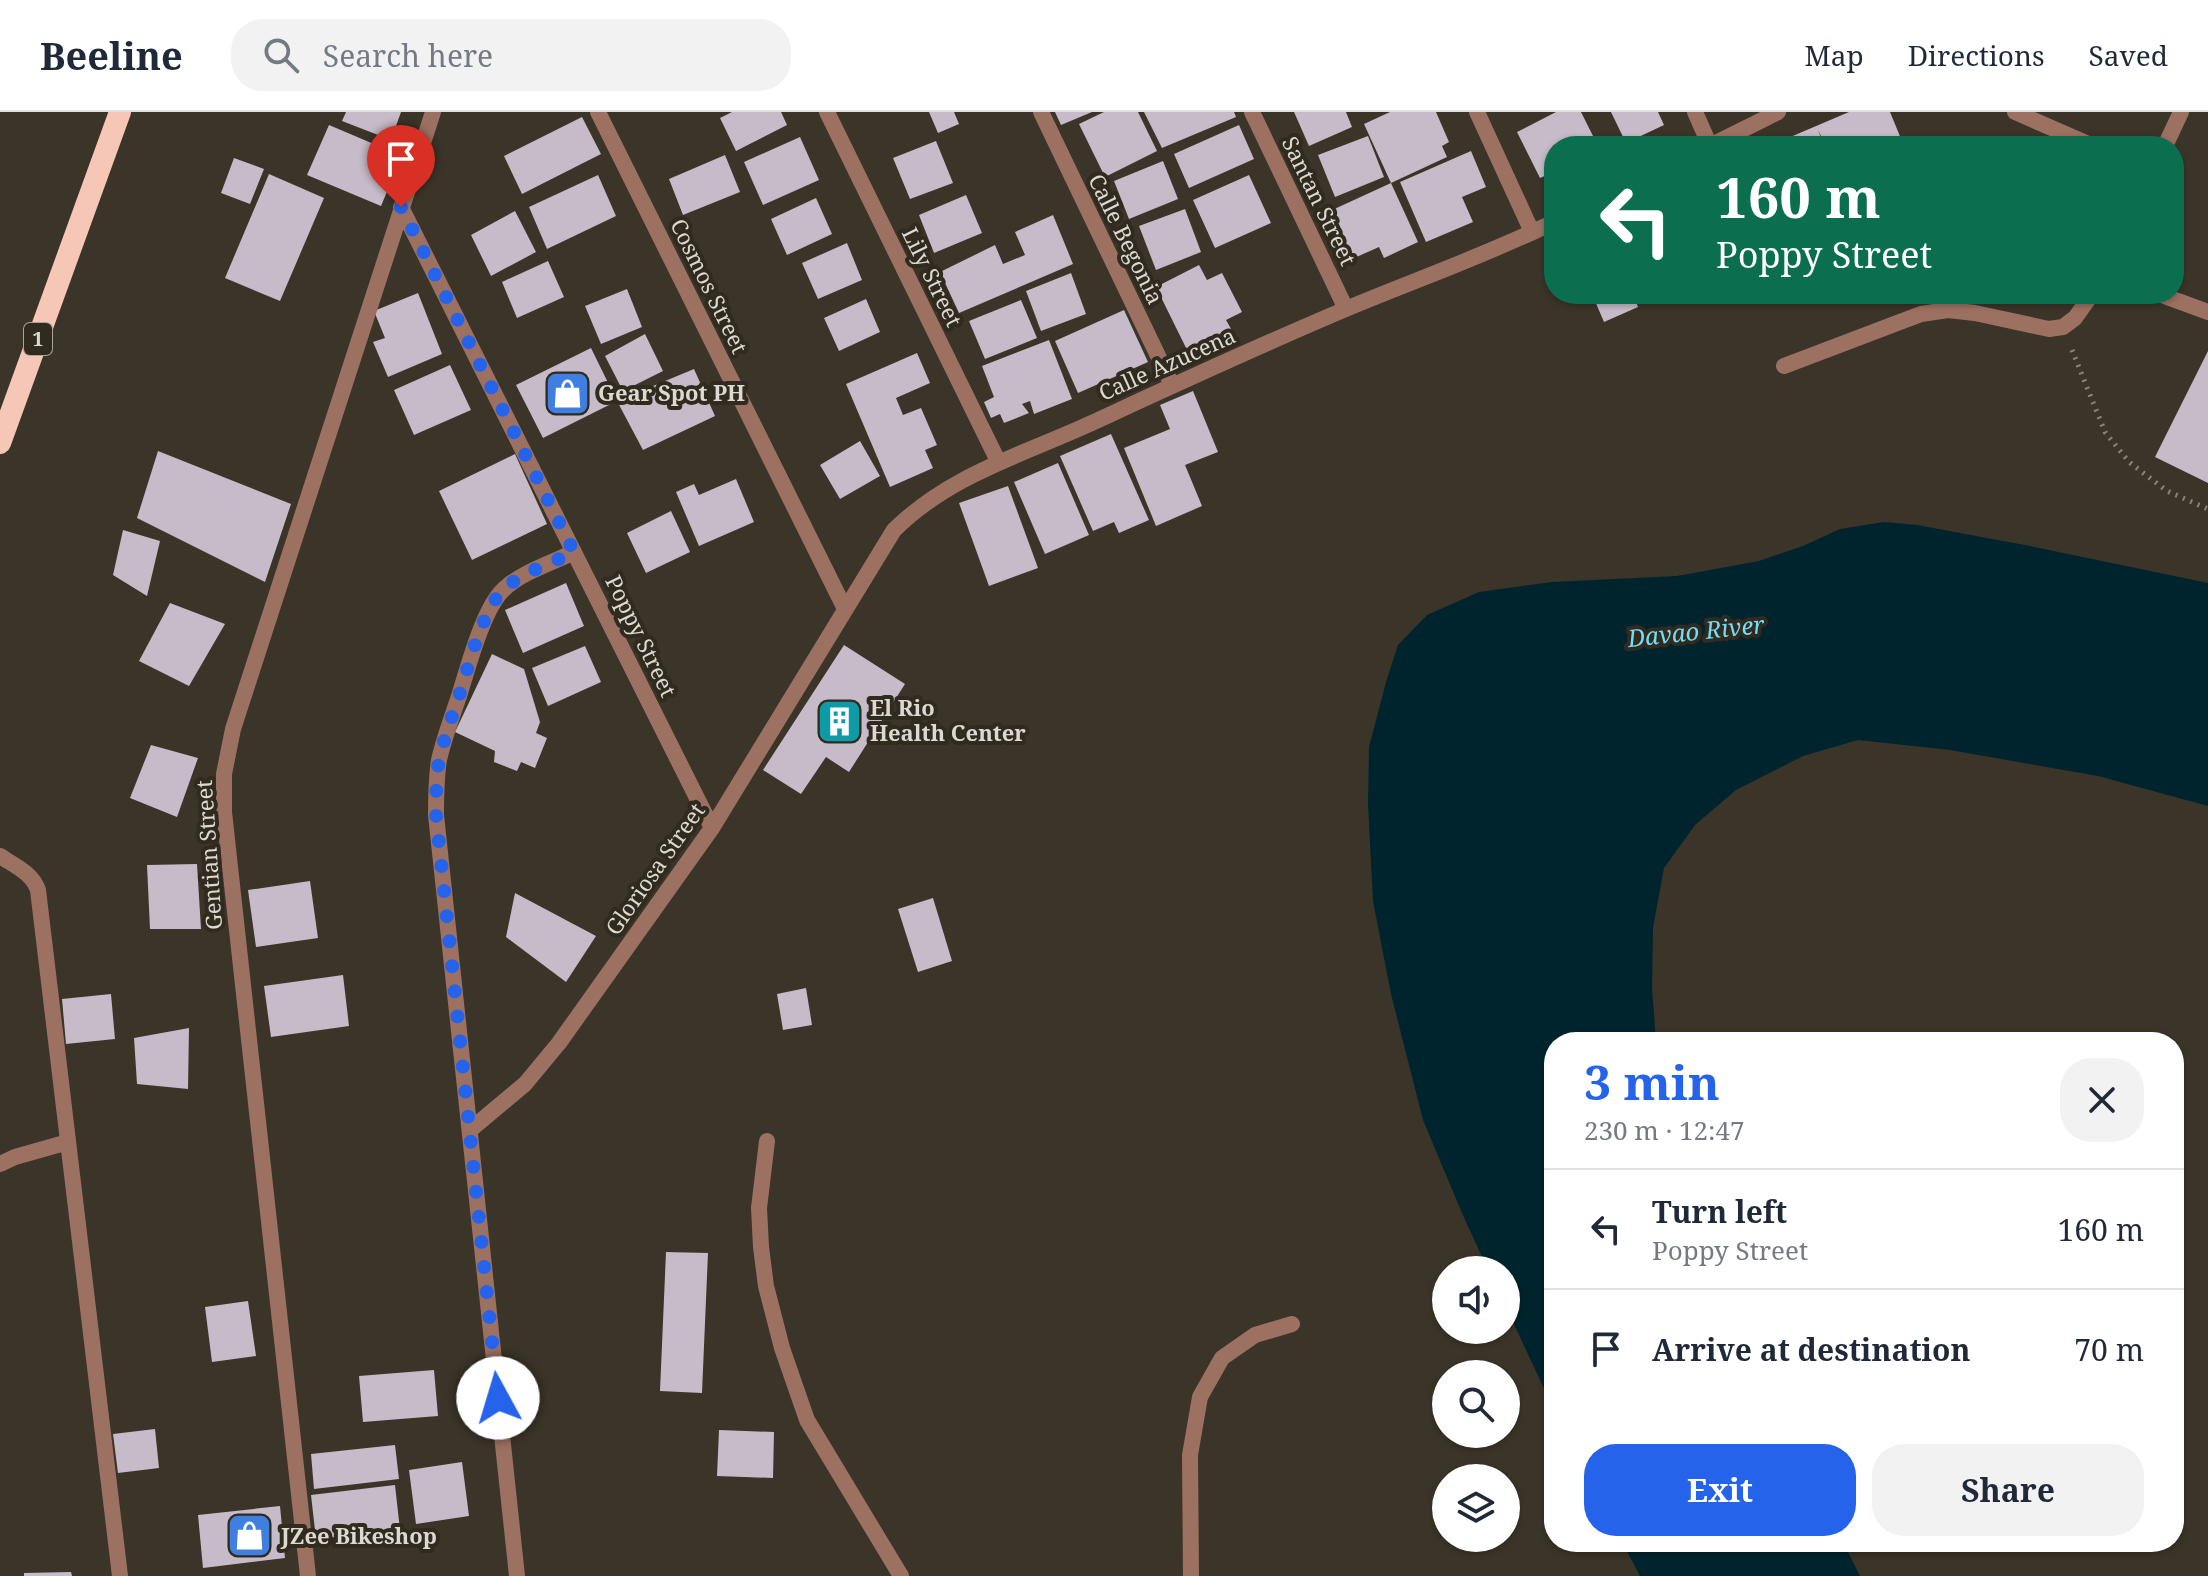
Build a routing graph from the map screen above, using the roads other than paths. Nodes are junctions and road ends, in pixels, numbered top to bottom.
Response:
1 (120, 112) edge
2 (433, 112) edge
3 (598, 112) edge
4 (827, 112) edge
5 (1041, 112) edge
6 (1252, 112) edge
7 (1477, 112) edge
8 (1695, 112) edge
9 (1778, 112) edge
10 (2015, 112) edge
11 (2181, 112) edge
12 (1706, 136) edge
13 (1730, 136) edge
14 (2070, 136) edge
15 (2170, 136) edge
16 (401, 207) junction
17 (1544, 227) edge
18 (1532, 232) junction
19 (2184, 303) edge
20 (2085, 304) edge
21 (1346, 309) junction
22 (2208, 312) edge
23 (1784, 366) dead end
24 (1172, 385) junction
25 (0, 443) edge
26 (998, 461) junction
27 (574, 552) junction
28 (845, 609) junction
29 (712, 828) junction
30 (0, 856) edge
31 (470, 1130) junction
32 (767, 1141) dead end
33 (68, 1142) junction
34 (0, 1164) edge
35 (1292, 1324) dead end
36 (120, 1576) edge
37 (308, 1576) edge
38 (517, 1576) edge
39 (901, 1576) edge
40 (1191, 1576) edge

1 - 25 highway, 1
2 - 16 street, Gentian Street
3 - 28 street, Cosmos Street
4 - 26 street, Lily Street
5 - 24 street, Calle Begonia
6 - 21 street, Santan Street
7 - 18 street
8 - 12 street
9 - 13 street
10 - 14 street
11 - 15 street
16 - 27 street, Poppy Street
16 - 37 street, Gentian Street
17 - 18 street, Calle Azucena
18 - 21 street, Calle Azucena
19 - 22 street
20 - 23 street
21 - 24 street, Calle Azucena
24 - 26 street, Calle Azucena
26 - 28 street, Calle Azucena
27 - 29 street, Poppy Street
27 - 31 street
28 - 29 street, Gloriosa Street
29 - 31 street, Gloriosa Street
30 - 33 street
31 - 38 street
32 - 39 street
33 - 34 street
33 - 36 street
35 - 40 street

